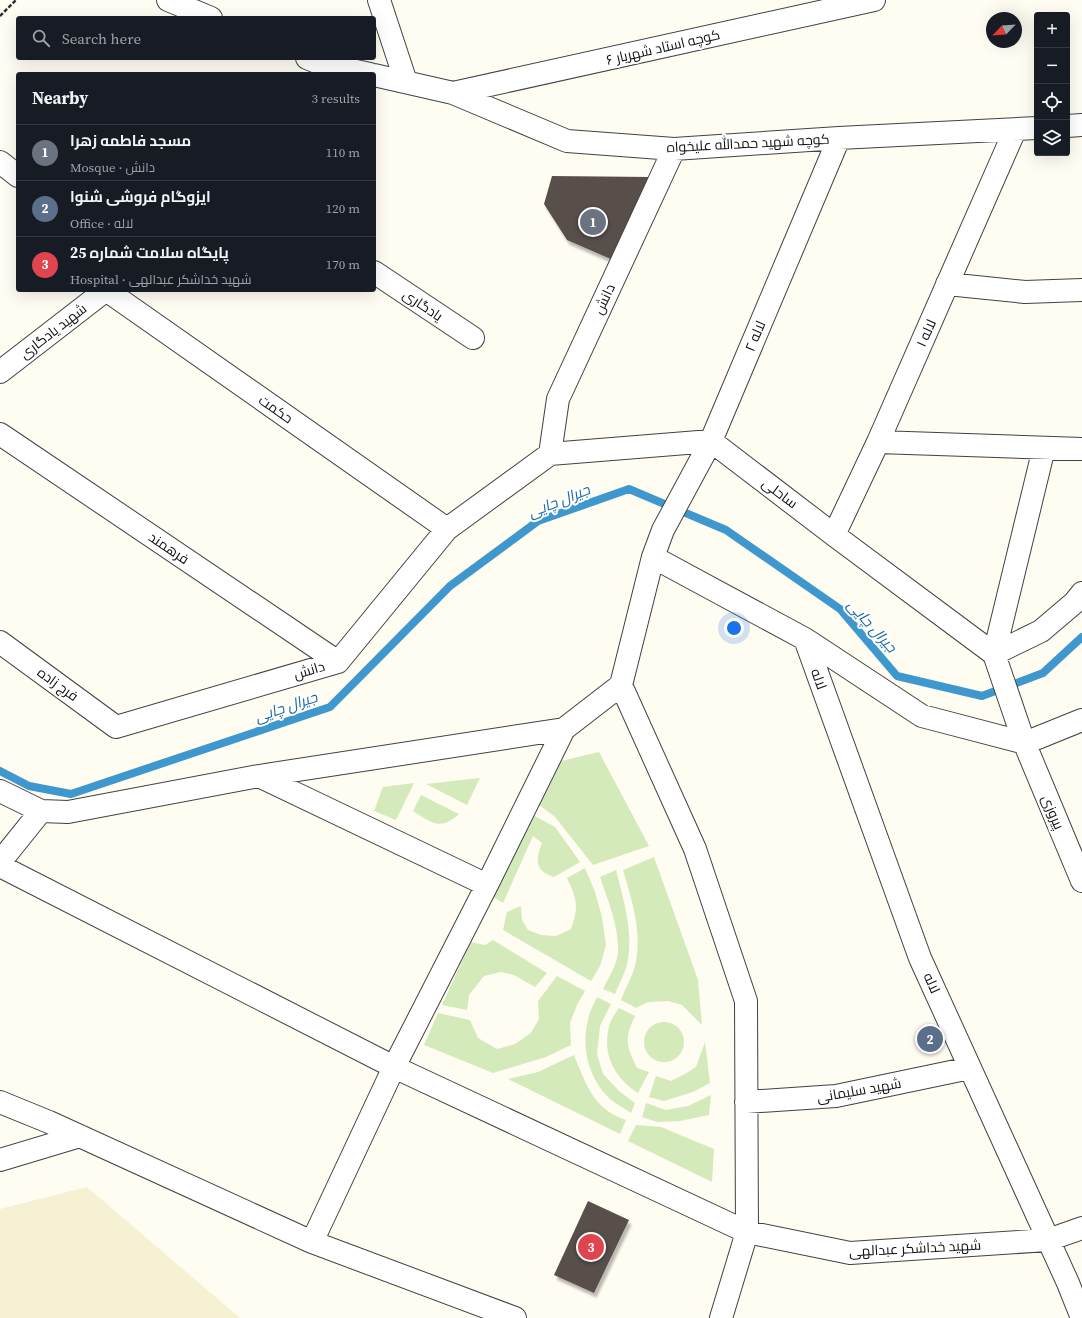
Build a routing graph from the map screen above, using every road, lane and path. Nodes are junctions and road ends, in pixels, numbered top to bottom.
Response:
1 (16, 0) edge
2 (168, 0) edge
3 (379, 0) edge
4 (874, 0) edge
5 (0, 16) edge
6 (206, 16) edge
7 (312, 65) edge
8 (357, 72) edge
9 (376, 75) edge
10 (406, 82) junction
11 (453, 93) junction
12 (1082, 125) edge
13 (1070, 126) edge
14 (1034, 128) edge
15 (1015, 130) junction
16 (839, 138) junction
17 (674, 149) junction
18 (376, 273) edge
19 (947, 284) junction
20 (1082, 290) edge
21 (103, 292) edge
22 (109, 292) edge
23 (473, 338) dead end
24 (0, 372) edge
25 (0, 434) edge
26 (711, 440) junction
27 (878, 442) junction
28 (1044, 448) junction
29 (1082, 449) edge
30 (550, 454) junction
31 (446, 529) junction
32 (834, 535) junction
33 (653, 558) junction
34 (1082, 593) edge
35 (805, 638) junction
36 (0, 642) edge
37 (995, 655) junction
38 (338, 662) junction
39 (621, 685) junction
40 (1082, 720) edge
41 (116, 727) joint
42 (564, 729) junction
43 (1024, 743) junction
44 (259, 776) junction
45 (0, 791) edge
46 (40, 811) junction
47 (0, 862) edge
48 (0, 866) edge
49 (1082, 881) edge
50 (487, 885) junction
51 (394, 1067) junction
52 (970, 1068) junction
53 (0, 1102) edge
54 (746, 1102) junction
55 (80, 1136) junction
56 (0, 1160) edge
57 (1082, 1228) edge
58 (747, 1232) junction
59 (1048, 1240) junction
60 (312, 1242) junction
61 (515, 1318) edge
62 (721, 1318) edge
63 (1082, 1318) edge

1 - 5 path
2 - 6 street
3 - 10 street
4 - 11 street, کوچه استاد شهریار ۶
7 - 8 street
9 - 10 street, کوچه شهید حمدالله علیخواه
10 - 11 street, کوچه شهید حمدالله علیخواه
11 - 17 street, کوچه شهید حمدالله علیخواه
12 - 13 street
14 - 15 street, کوچه شهید حمدالله علیخواه
15 - 16 street, کوچه شهید حمدالله علیخواه
15 - 19 street, لاله ۱
16 - 17 street, کوچه شهید حمدالله علیخواه
16 - 26 street, لاله ۲
17 - 30 street, دانش
18 - 23 street, یادگاری
19 - 20 street
19 - 27 street, لاله ۱
21 - 24 street, شهید یادگاری
22 - 31 street, حکمت
25 - 38 street, فرهمند
26 - 30 street
26 - 32 street, ساحلی
26 - 33 street, لاله ۲
27 - 28 street
27 - 32 street, لاله ۱
28 - 29 street
28 - 37 street
30 - 31 street
31 - 38 street, دانش
32 - 37 street, ساحلی
33 - 35 street
33 - 39 street, لاله ۲
34 - 37 street
35 - 43 street
35 - 52 street, لاله
36 - 41 street, فرج زاده
37 - 43 street, پیروزی
38 - 41 street, دانش
39 - 42 street
39 - 54 street
40 - 43 street
42 - 44 street
42 - 50 street
43 - 49 street, پیروزی
44 - 46 street
44 - 50 street
45 - 46 street
46 - 47 street
48 - 51 street, شهید خداشکر عبدالهی
50 - 51 street
51 - 58 street, شهید خداشکر عبدالهی
51 - 60 street
52 - 54 street, شهید سلیمانی
52 - 59 street, لاله
53 - 55 street
54 - 58 street
55 - 56 street
55 - 60 street
57 - 59 street, شهید خداشکر عبدالهی
58 - 59 street, شهید خداشکر عبدالهی
58 - 62 street
59 - 63 street, لاله
60 - 61 street

